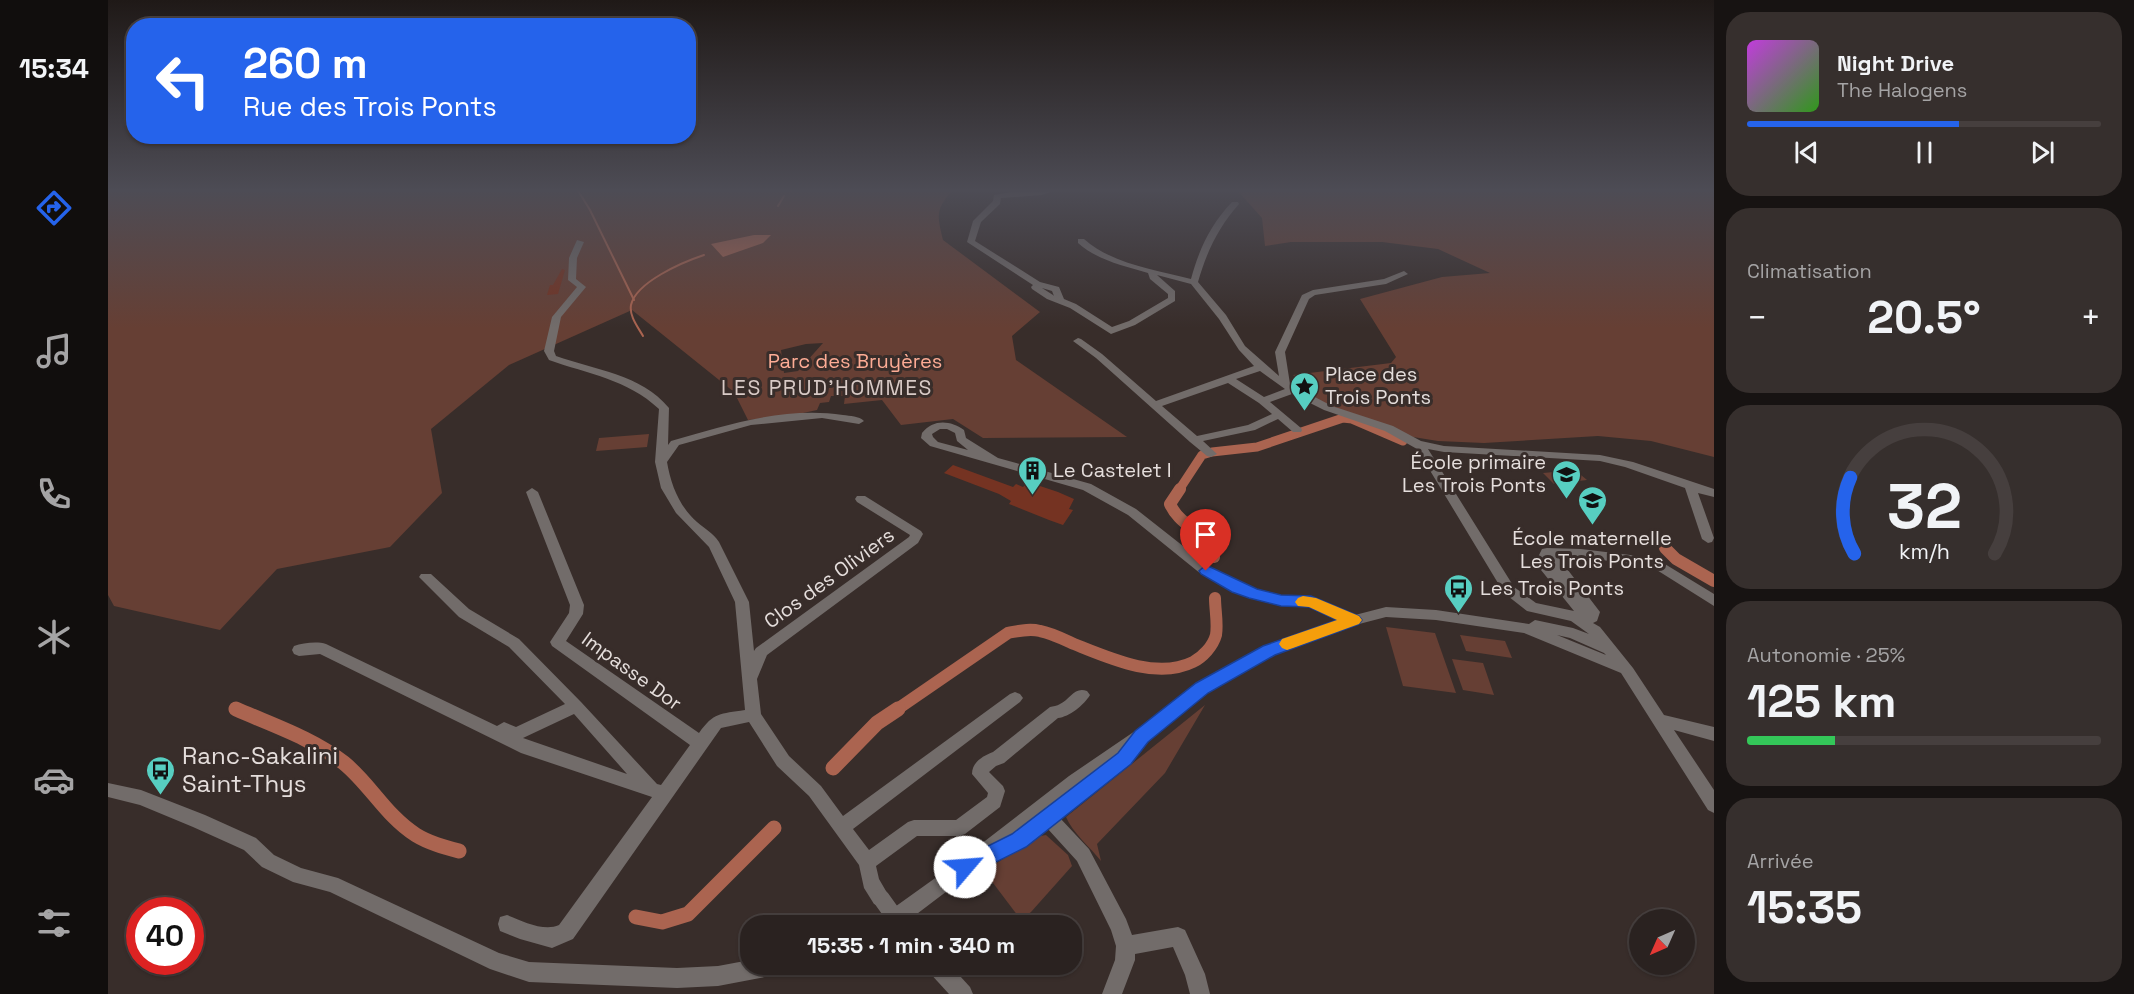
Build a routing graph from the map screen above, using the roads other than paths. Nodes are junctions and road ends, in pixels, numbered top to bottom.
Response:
1 (972, 235) edge
2 (1211, 235) edge
3 (1081, 241) dead end
4 (580, 242) dead end
5 (1156, 272) junction
6 (1404, 274) dead end
7 (1194, 282) junction
8 (1078, 340) dead end
9 (1262, 367) junction
10 (1229, 379) junction
11 (1289, 387) junction
12 (1263, 401) junction
13 (1154, 405) junction
14 (1278, 415) junction
15 (859, 421) dead end
16 (1297, 430) dead end
17 (961, 439) junction
18 (1194, 440) junction
19 (1417, 444) junction
20 (947, 446) junction
21 (1208, 452) dead end
22 (993, 459) junction
23 (661, 462) junction
24 (1690, 487) junction
25 (532, 492) dead end
26 (1714, 493) edge
27 (861, 499) dead end
28 (1708, 539) dead end
29 (426, 577) dead end
30 (1714, 601) edge
31 (1311, 602) junction
32 (1354, 620) junction
33 (1586, 620) junction
34 (1337, 626) junction
35 (1527, 628) junction
36 (299, 650) dead end
37 (1610, 651) junction
38 (384, 670) dead end
39 (1628, 672) junction
40 (749, 680) junction
41 (1082, 695) dead end
42 (1015, 698) dead end
43 (576, 706) junction
44 (753, 715) junction
45 (1659, 720) junction
46 (1714, 734) edge
47 (700, 743) junction
48 (108, 790) edge
49 (658, 792) junction
50 (1714, 805) edge
51 (1044, 813) junction
52 (841, 828) junction
53 (867, 862) junction
54 (893, 915) edge
55 (900, 915) edge
56 (507, 924) dead end
57 (1126, 946) junction
58 (740, 971) edge
59 (945, 975) edge
60 (963, 994) edge
61 (1112, 994) edge
62 (1200, 994) edge

1 - 5 street
2 - 7 street
3 - 5 street
4 - 23 street
5 - 7 street
6 - 11 street
7 - 9 street
8 - 13 street
9 - 10 street
9 - 11 street
10 - 12 street
10 - 13 street
11 - 12 street
11 - 19 street
12 - 14 street
13 - 18 street
14 - 16 street
14 - 18 street
15 - 23 street
17 - 20 street
17 - 20 street
17 - 22 street
18 - 21 street
19 - 24 street
19 - 33 street
20 - 22 street
22 - 31 street
23 - 40 street
24 - 26 street
24 - 28 street
25 - 47 street, Impasse Dor
27 - 40 street, Clos des Oliviers
29 - 43 street
30 - 33 street
31 - 32 street
31 - 34 street
32 - 34 street
32 - 35 street
33 - 37 street
34 - 51 street
35 - 37 street
35 - 39 street
36 - 49 street
37 - 39 street
38 - 43 street
39 - 45 street
40 - 44 street
41 - 53 street
42 - 52 street
43 - 49 street
44 - 47 street
44 - 52 street
45 - 46 street
45 - 50 street
47 - 49 street
48 - 58 street
49 - 56 street
51 - 55 street
51 - 57 street
52 - 53 street
53 - 54 street, bridge
57 - 61 street
57 - 62 street
59 - 60 street

